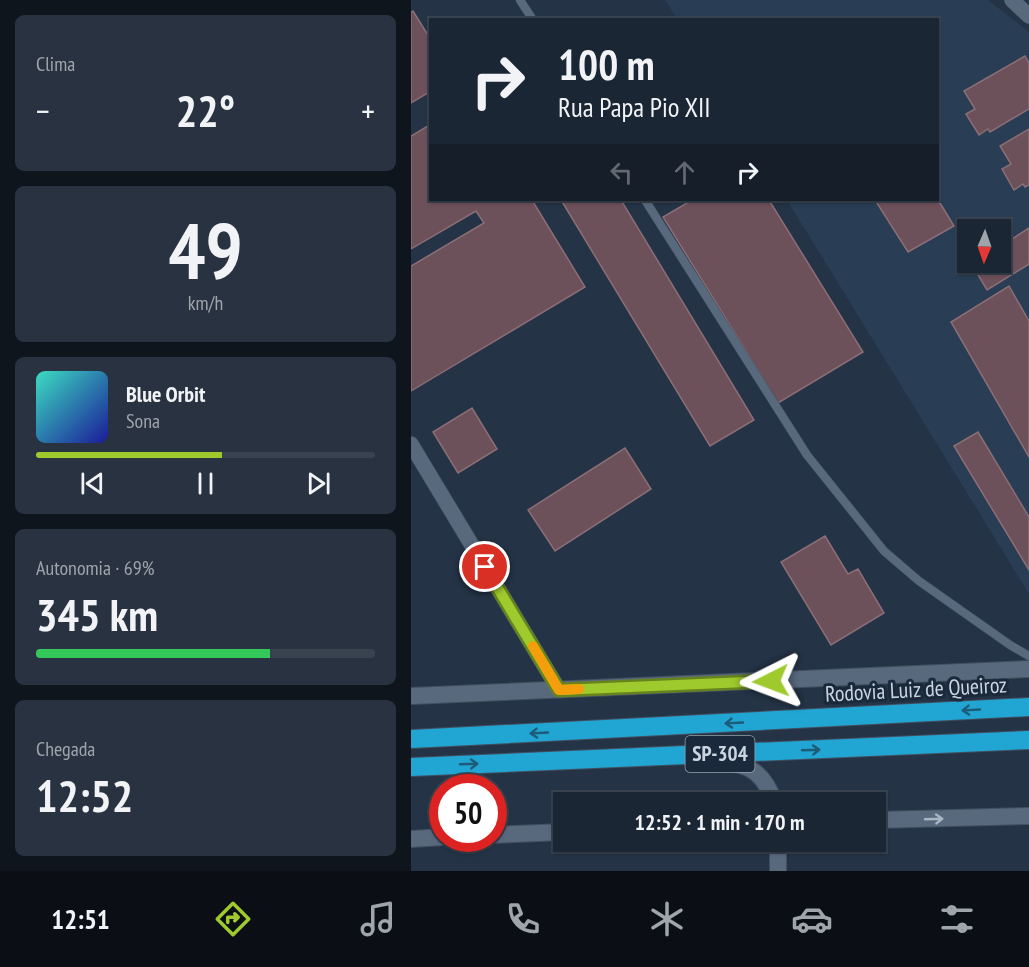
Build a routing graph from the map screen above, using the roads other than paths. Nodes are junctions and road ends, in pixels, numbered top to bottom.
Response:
1 (520, 0) edge
2 (1012, 0) edge
3 (1029, 16) edge
4 (532, 18) edge
5 (646, 201) edge
6 (411, 444) edge
7 (1029, 656) edge
8 (1029, 669) edge
9 (559, 690) junction
10 (411, 696) edge
11 (1029, 707) edge
12 (411, 739) edge
13 (1029, 740) edge
14 (995, 742) junction
15 (1029, 750) edge
16 (649, 757) junction
17 (411, 766) edge
18 (769, 792) edge
19 (1029, 816) edge
20 (886, 820) edge
21 (553, 832) edge
22 (507, 834) edge
23 (429, 838) edge
24 (411, 839) edge
25 (778, 852) edge
26 (778, 871) edge

1 - 4 lane
2 - 3 street
5 - 7 lane
6 - 9 street
8 - 9 main road
9 - 10 main road
11 -> 12 highway, Rodovia Luiz de Queiroz / SP-304
13 - 14 highway, SP-304
14 - 15 highway
16 -> 14 highway, SP-304
17 -> 16 highway, SP-304
16 - 18 main road
20 -> 19 main road
21 - 22 main road
23 - 24 main road
25 - 26 main road

